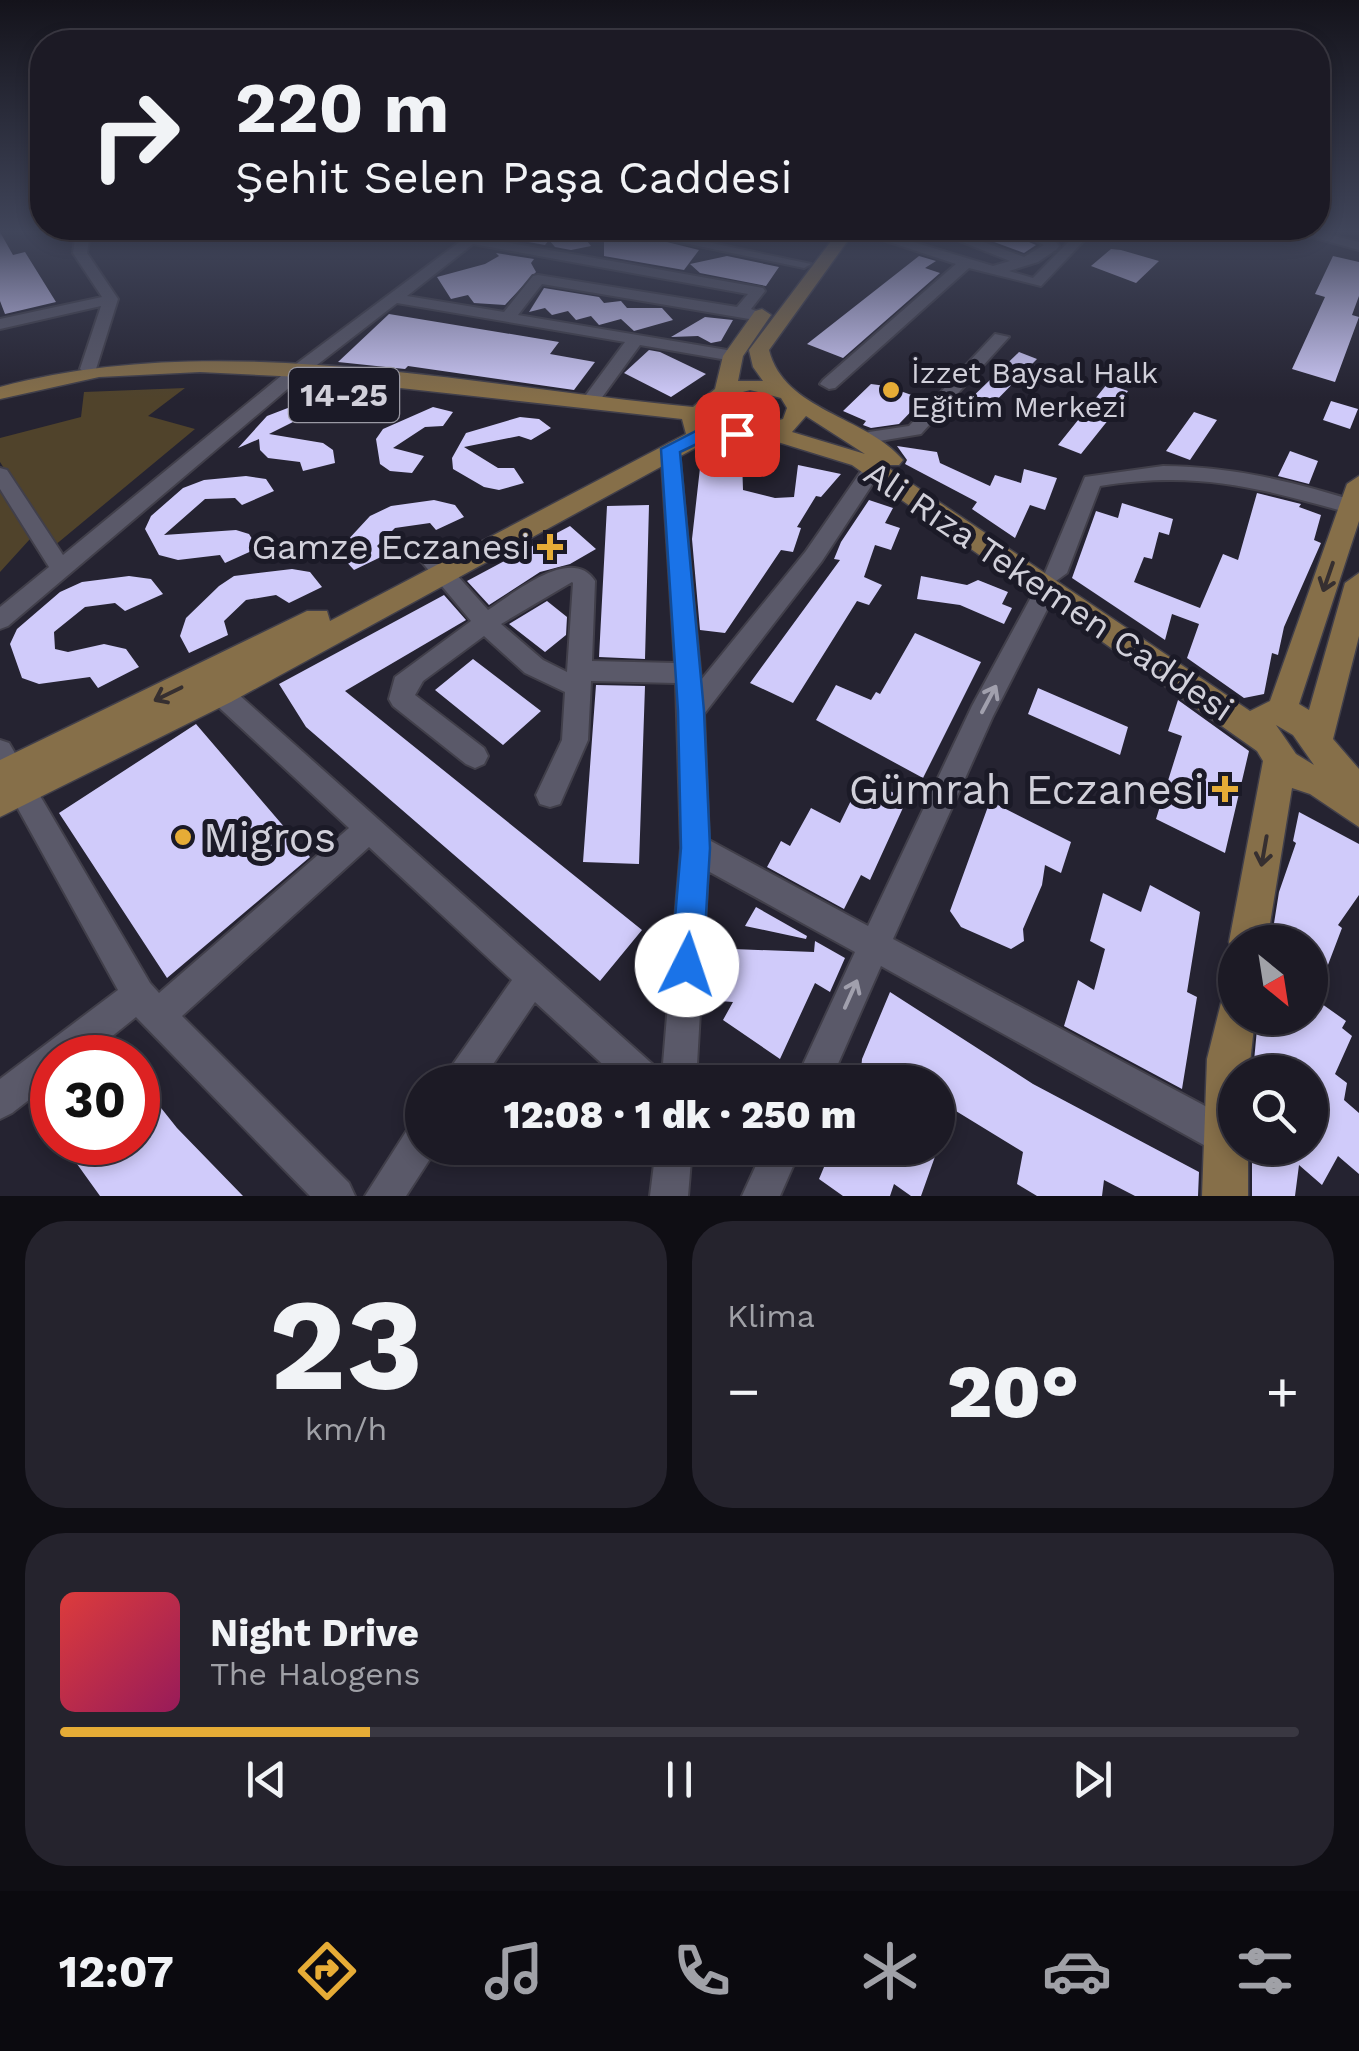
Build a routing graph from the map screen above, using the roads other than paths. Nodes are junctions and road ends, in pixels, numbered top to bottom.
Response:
1 (104, 288) edge
2 (407, 288) edge
3 (531, 288) edge
4 (695, 288) edge
5 (695, 288) edge
6 (779, 288) edge
7 (804, 288) edge
8 (939, 288) edge
9 (712, 295) junction
10 (111, 298) junction
11 (394, 298) junction
12 (751, 314) junction
13 (508, 317) junction
14 (0, 324) edge
15 (1001, 337) dead end
16 (636, 339) junction
17 (733, 356) junction
18 (88, 369) junction
19 (298, 371) junction
20 (829, 384) dead end
21 (279, 388) junction
22 (725, 391) junction
23 (0, 393) edge
24 (786, 394) junction
25 (589, 402) junction
26 (0, 404) edge
27 (697, 425) junction
28 (768, 432) junction
29 (863, 441) junction
30 (670, 449) junction
31 (873, 468) junction
32 (0, 474) edge
33 (1356, 496) edge
34 (437, 566) junction
35 (60, 569) junction
36 (1051, 581) junction
37 (1359, 584) edge
38 (0, 620) edge
39 (487, 625) junction
40 (688, 673) junction
41 (578, 678) junction
42 (220, 693) junction
43 (691, 711) junction
44 (1273, 732) junction
45 (1316, 742) junction
46 (475, 756) dead end
47 (6, 779) edge
48 (1338, 780) edge
49 (550, 795) dead end
50 (1359, 811) edge
51 (370, 830) junction
52 (695, 848) junction
53 (1250, 925) edge
54 (874, 944) junction
55 (532, 978) junction
56 (148, 1005) junction
57 (96, 1035) edge
58 (473, 1065) edge
59 (628, 1065) edge
60 (681, 1065) edge
61 (820, 1065) edge
62 (30, 1078) edge
63 (0, 1101) edge
64 (1218, 1133) edge
65 (405, 1165) edge
66 (672, 1165) edge
67 (775, 1165) edge
68 (1224, 1165) edge
69 (336, 1196) edge
70 (384, 1196) edge
71 (669, 1196) edge
72 (761, 1196) edge
73 (1224, 1196) edge

1 - 10 street
2 - 11 street
3 - 13 street
4 - 9 street
5 - 9 street
6 - 12 main road
7 - 24 main road
8 - 20 street
9 - 12 street
9 - 12 street
10 - 14 street
10 - 18 street
11 - 13 street
11 - 19 street
12 - 17 main road
13 - 16 street
15 - 29 street
16 - 17 street
16 - 25 street
17 - 22 main road
18 - 19 main road, 14-25
18 - 23 main road, 14-25
19 - 21 street
19 - 25 main road, 14-25
21 - 26 main road, 14-25
21 - 27 main road, 14-25
21 - 35 street
22 - 24 main road
22 - 27 main road, 14-25
24 - 28 main road
24 - 29 main road, Ali Rıza Tekemen Caddesi / 14-25
25 - 27 main road
27 - 28 main road, 14-25
27 - 30 main road, 14-25
27 - 34 main road
28 - 31 main road, Ali Rıza Tekemen Caddesi / 14-25
29 - 36 main road, Ali Rıza Tekemen Caddesi / 14-25
30 - 34 main road
30 - 40 street
31 - 36 main road, Ali Rıza Tekemen Caddesi / 14-25
31 - 43 street
32 - 35 street
33 - 36 street
33 -> 44 main road
34 - 39 street
34 - 42 main road
34 -> 47 main road
35 - 38 street
36 - 44 main road, Ali Rıza Tekemen Caddesi / 14-25
54 -> 36 street
37 - 45 main road
39 - 41 street
39 - 41 street
39 - 46 street
40 - 41 street
40 - 43 street
41 - 49 street
42 - 47 main road
42 - 51 street
43 - 52 street
44 - 45 main road
44 - 48 main road
44 -> 53 main road
45 - 48 main road
47 - 56 street
48 - 50 main road
51 - 55 street
51 - 56 street
52 - 54 street
52 - 60 street
61 -> 54 street
54 - 64 street
55 - 58 street
55 - 59 street
56 - 57 street
56 - 69 street
62 - 63 street
65 - 70 street
66 - 71 street
67 - 72 street
68 - 73 main road

